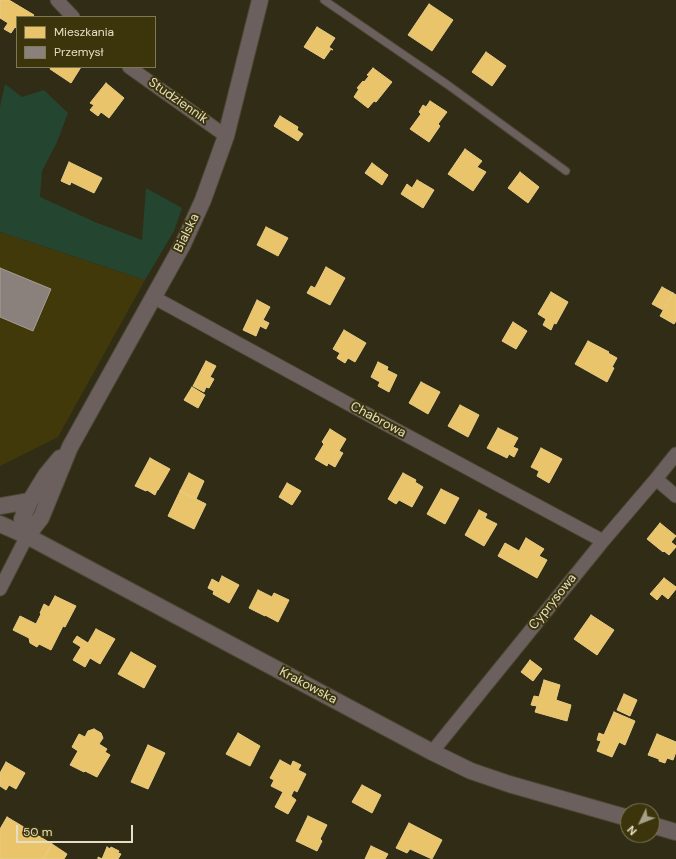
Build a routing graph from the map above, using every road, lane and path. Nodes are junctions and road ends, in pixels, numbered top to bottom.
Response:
1 (57, 0) edge
2 (260, 0) edge
3 (324, 0) edge
4 (72, 16) edge
5 (130, 68) edge
6 (226, 136) junction
7 (566, 171) dead end
8 (153, 297) junction
9 (70, 447) junction
10 (676, 454) edge
11 (656, 479) junction
12 (676, 496) edge
13 (30, 501) junction
14 (0, 506) edge
15 (41, 518) junction
16 (0, 524) edge
17 (27, 536) junction
18 (603, 541) junction
19 (45, 545) junction
20 (0, 589) edge
21 (432, 752) junction
22 (620, 816) edge
23 (660, 828) edge
24 (676, 832) edge

1 - 4 street
2 - 6 street, Bialska
3 - 7 lane
5 - 6 street, Studziennik
6 - 8 street, Bialska
8 - 9 street, Bialska
8 - 18 street, Chabrowa
9 - 13 street, Bialska
9 - 15 street, Bialska
10 - 11 street, Cyprysowa
11 - 12 street
11 - 18 street, Cyprysowa
13 - 14 street
13 - 17 street, Bialska
15 - 17 street, Bialska
15 - 19 street
16 - 17 street, Krakowska
17 - 19 street, Krakowska
17 - 20 street
18 - 21 street, Cyprysowa
19 - 21 street, Krakowska
21 - 22 street, Krakowska
23 - 24 street

